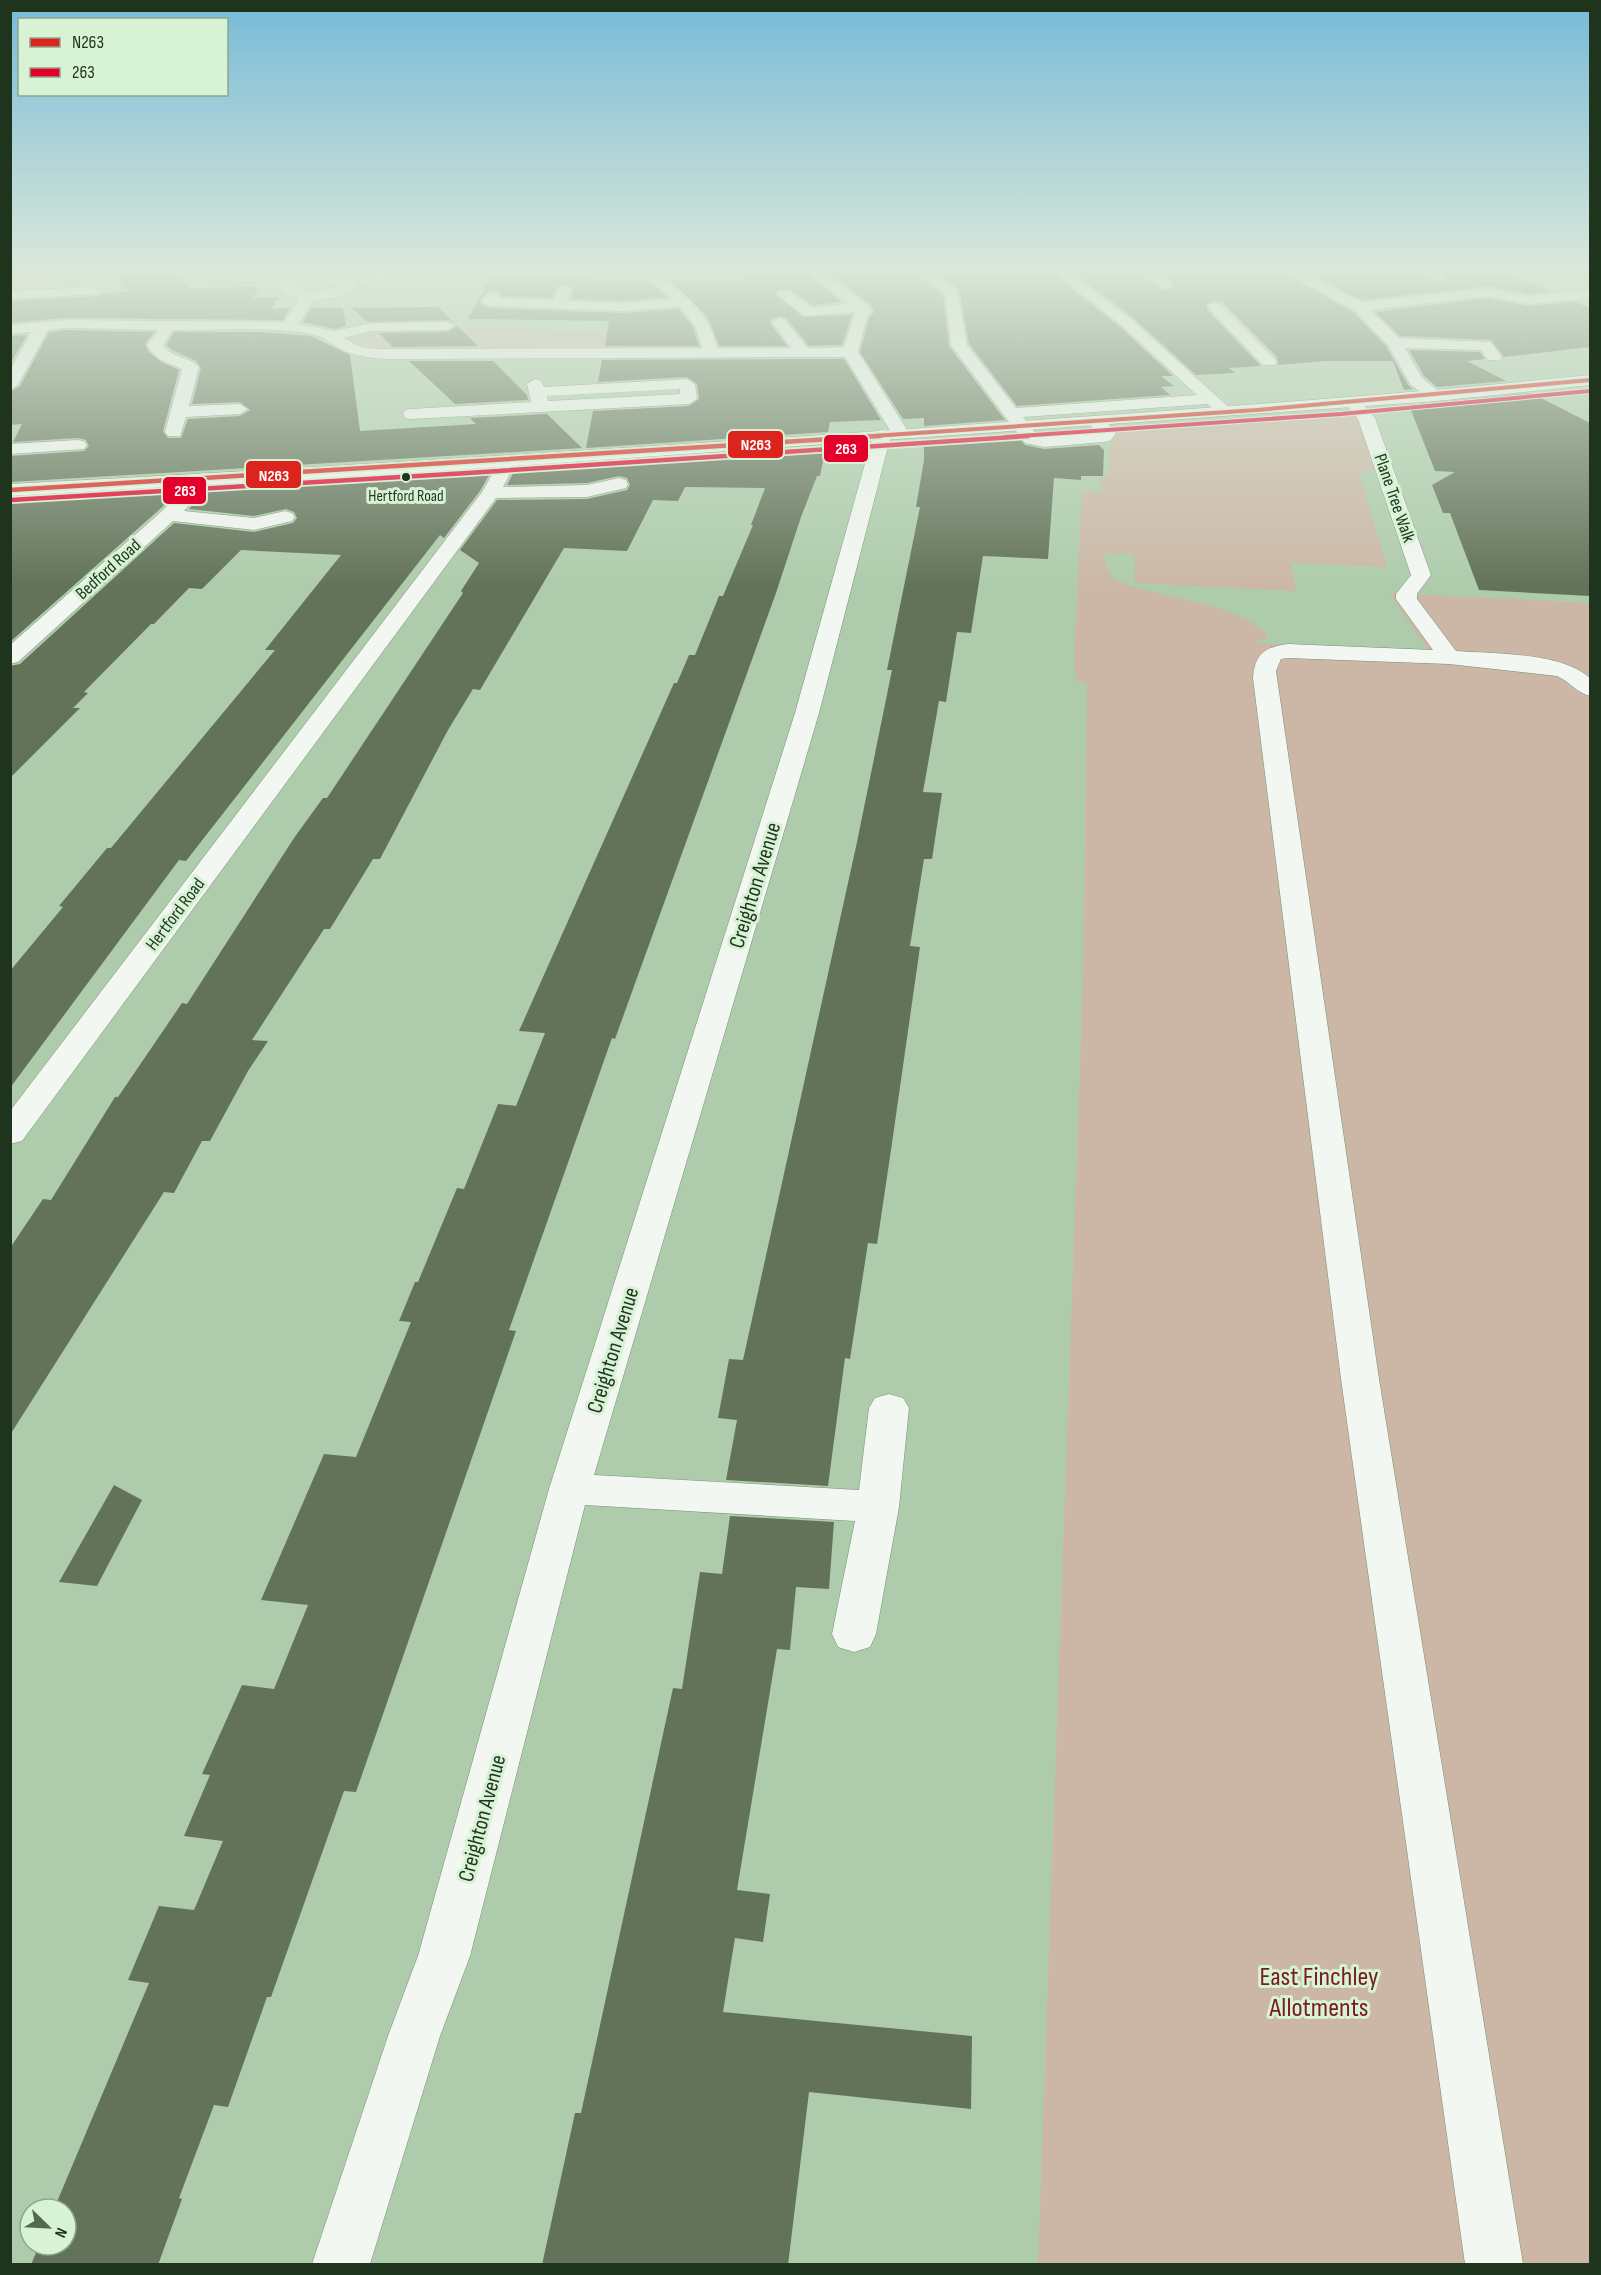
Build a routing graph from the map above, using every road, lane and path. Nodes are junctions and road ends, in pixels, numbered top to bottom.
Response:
1 (189, 374) edge
2 (533, 374) edge
3 (861, 374) edge
4 (982, 374) edge
5 (1184, 374) edge
6 (1412, 374) edge
7 (1189, 379) junction
8 (1170, 380) dead end
9 (1590, 380) edge
10 (1017, 390) dead end
11 (995, 391) junction
12 (1437, 396) junction
13 (539, 399) junction
14 (1209, 399) junction
15 (1353, 403) junction
16 (240, 409) dead end
17 (1224, 411) junction
18 (180, 412) junction
19 (411, 414) dead end
20 (1016, 419) junction
21 (174, 432) dead end
22 (891, 434) junction
23 (78, 445) dead end
24 (10, 449) edge
25 (508, 461) junction
26 (203, 479) junction
27 (619, 484) dead end
28 (10, 490) edge
29 (491, 493) junction
30 (169, 515) junction
31 (285, 517) dead end
32 (10, 657) edge
33 (1449, 657) junction
34 (1590, 689) edge
35 (10, 1134) edge
36 (890, 1408) dead end
37 (569, 1490) junction
38 (878, 1507) junction
39 (854, 1634) dead end
40 (341, 2265) edge
41 (1494, 2265) edge

1 - 18 street
2 - 13 street
3 - 22 street
4 - 11 street
5 - 7 street
6 - 12 street
7 - 8 street
7 - 14 street
9 - 12 street
10 - 11 street
11 - 20 street
12 - 15 street
13 - 13 street
13 - 19 street
14 - 17 street
14 - 20 street
15 - 17 street
15 - 33 street, Plane Tree Walk
16 - 18 street
17 - 20 street
18 - 21 street
20 - 22 street
22 - 25 street
22 - 37 street, Creighton Avenue
23 - 24 street
25 - 26 street
25 - 29 street, Hertford Road
26 - 28 street
26 - 30 street, Bedford Road
27 - 29 street
29 - 35 street, Hertford Road
30 - 31 street
30 - 32 street, Bedford Road
33 - 34 street
33 - 41 street
36 - 38 street
37 - 38 street
37 - 40 street, Creighton Avenue
38 - 39 street

